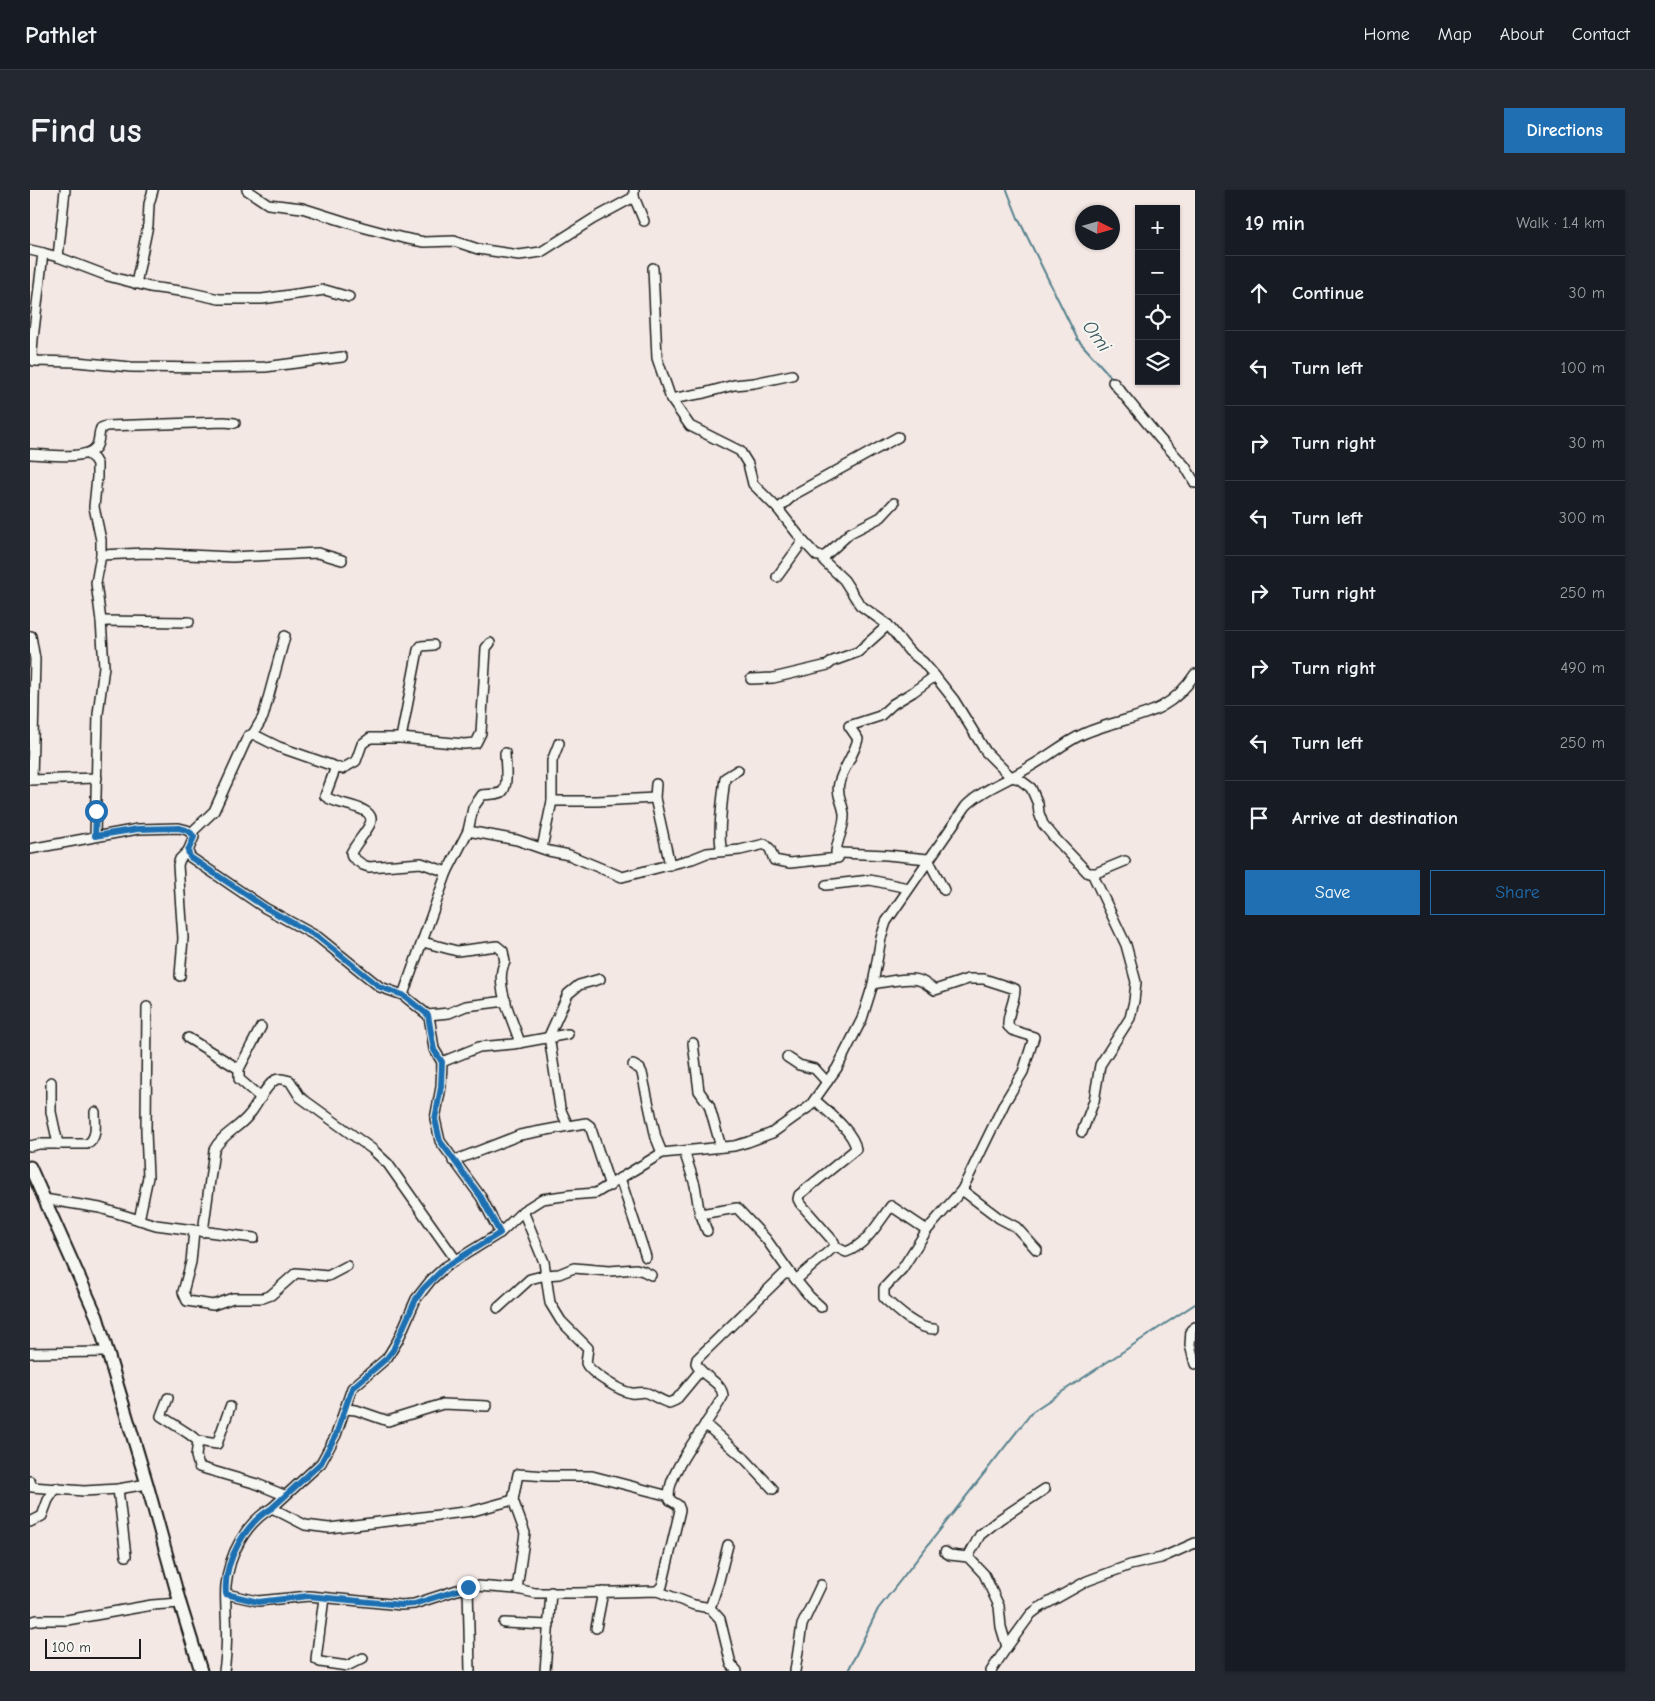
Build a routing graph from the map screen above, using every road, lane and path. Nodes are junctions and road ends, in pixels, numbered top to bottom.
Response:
1 (66, 190) edge
2 (153, 190) edge
3 (247, 190) edge
4 (634, 194) edge
5 (644, 221) dead end
6 (30, 250) edge
7 (43, 254) junction
8 (58, 257) junction
9 (653, 268) dead end
10 (136, 284) junction
11 (349, 297) dead end
12 (33, 312) edge
13 (342, 356) dead end
14 (32, 361) edge
15 (792, 375) dead end
16 (1113, 382) dead end
17 (670, 399) junction
18 (235, 422) dead end
19 (898, 437) dead end
20 (30, 454) edge
21 (88, 454) junction
22 (1195, 483) edge
23 (894, 503) dead end
24 (778, 509) junction
25 (803, 541) junction
26 (101, 555) junction
27 (825, 556) junction
28 (342, 560) dead end
29 (777, 577) dead end
30 (101, 621) junction
31 (189, 622) dead end
32 (888, 625) junction
33 (31, 636) edge
34 (285, 636) dead end
35 (490, 643) dead end
36 (433, 644) dead end
37 (1195, 674) edge
38 (935, 676) junction
39 (751, 679) dead end
40 (253, 734) junction
41 (401, 738) junction
42 (559, 744) dead end
43 (504, 753) dead end
44 (336, 767) junction
45 (738, 770) dead end
46 (1011, 777) junction
47 (97, 778) junction
48 (31, 779) edge
49 (656, 784) dead end
50 (655, 798) junction
51 (552, 802) junction
52 (468, 831) junction
53 (191, 833) junction
54 (95, 836) junction
55 (542, 848) junction
56 (30, 849) edge
57 (188, 851) junction
58 (722, 851) junction
59 (840, 853) junction
60 (928, 859) junction
61 (1125, 861) dead end
62 (670, 865) junction
63 (448, 872) junction
64 (1092, 873) junction
65 (826, 885) dead end
66 (908, 888) junction
67 (944, 890) dead end
68 (423, 942) junction
69 (180, 976) dead end
70 (600, 980) dead end
71 (873, 984) junction
72 (403, 995) junction
73 (506, 1001) junction
74 (147, 1007) dead end
75 (428, 1015) junction
76 (260, 1027) dead end
77 (568, 1034) dead end
78 (549, 1036) junction
79 (188, 1038) dead end
80 (520, 1043) junction
81 (693, 1043) dead end
82 (787, 1057) dead end
83 (442, 1062) junction
84 (633, 1065) dead end
85 (239, 1070) junction
86 (51, 1082) dead end
87 (827, 1082) junction
88 (261, 1098) junction
89 (815, 1100) junction
90 (95, 1112) dead end
91 (568, 1126) junction
92 (1082, 1132) dead end
93 (58, 1144) junction
94 (30, 1146) edge
95 (721, 1147) junction
96 (684, 1151) junction
97 (662, 1153) junction
98 (453, 1161) junction
99 (30, 1167) edge
100 (620, 1178) junction
101 (610, 1186) junction
102 (962, 1190) junction
103 (44, 1199) junction
104 (523, 1211) junction
105 (700, 1214) junction
106 (139, 1220) junction
107 (927, 1230) junction
108 (199, 1231) junction
109 (708, 1231) dead end
110 (500, 1233) junction
111 (254, 1238) dead end
112 (833, 1248) junction
113 (1037, 1250) dead end
114 (646, 1257) dead end
115 (456, 1260) junction
116 (348, 1266) dead end
117 (546, 1275) junction
118 (651, 1276) dead end
119 (793, 1277) junction
120 (821, 1307) dead end
121 (498, 1308) dead end
122 (1195, 1328) edge
123 (934, 1329) dead end
124 (106, 1352) junction
125 (30, 1353) edge
126 (1195, 1364) edge
127 (700, 1371) junction
128 (168, 1398) dead end
129 (487, 1406) dead end
130 (230, 1407) dead end
131 (344, 1409) junction
132 (705, 1424) junction
133 (198, 1441) junction
134 (30, 1481) edge
135 (147, 1484) junction
136 (56, 1488) junction
137 (118, 1489) junction
138 (773, 1489) dead end
139 (1045, 1489) dead end
140 (666, 1494) junction
141 (284, 1495) junction
142 (513, 1500) junction
143 (272, 1508) junction
144 (30, 1522) edge
145 (1195, 1543) edge
146 (728, 1545) dead end
147 (946, 1552) dead end
148 (126, 1556) dead end
149 (968, 1557) junction
150 (821, 1585) dead end
151 (468, 1587) junction
152 (517, 1589) junction
153 (657, 1591) junction
154 (551, 1592) junction
155 (603, 1592) junction
156 (226, 1594) junction
157 (324, 1598) junction
158 (180, 1603) junction
159 (710, 1608) junction
160 (30, 1622) edge
161 (504, 1623) dead end
162 (549, 1625) junction
163 (596, 1628) dead end
164 (1007, 1647) junction
165 (363, 1658) dead end
166 (201, 1671) edge
167 (224, 1671) edge
168 (470, 1671) edge
169 (545, 1671) edge
170 (737, 1671) edge
171 (795, 1671) edge
172 (992, 1671) edge

1 - 8 street
2 - 10 street
3 - 4 street
4 - 5 street
6 - 7 street
7 - 8 street
7 - 12 street
8 - 10 street
9 - 17 street
10 - 11 street
12 - 14 street
13 - 14 street
15 - 17 street
16 - 22 street
17 - 24 street
18 - 21 street
19 - 24 street
20 - 21 street
21 - 26 street
23 - 27 street
24 - 25 street
25 - 27 street
25 - 29 street
26 - 28 street
26 - 30 street
27 - 32 street
30 - 31 street
30 - 47 street
32 - 38 street
32 - 39 street
33 - 48 street
34 - 40 street
35 - 41 street
36 - 41 street
37 - 46 street
38 - 46 street
38 - 59 street
40 - 44 street
40 - 53 street
41 - 44 street
42 - 51 street
43 - 52 street
44 - 63 street
45 - 58 street
46 - 60 street
46 - 64 street
47 - 48 street
47 - 54 street
49 - 50 street
50 - 51 street
50 - 62 street
51 - 55 street
52 - 55 street
52 - 63 street
53 - 54 street
53 - 57 street
54 - 56 street
55 - 62 street
57 - 69 street
57 - 72 street
58 - 59 street
58 - 62 street
59 - 60 street
60 - 66 street
60 - 67 street
61 - 64 street
63 - 68 street
64 - 92 street
65 - 66 street
66 - 71 street
68 - 72 street
68 - 73 street
70 - 78 street
71 - 87 street
71 - 102 street
72 - 75 street
73 - 75 street
73 - 80 street
74 - 106 street
75 - 83 street
76 - 85 street
77 - 78 street
78 - 80 street
78 - 91 street
79 - 85 street
80 - 83 street
81 - 95 street
82 - 87 street
83 - 98 street
84 - 97 street
85 - 88 street
86 - 93 street
87 - 89 street
88 - 108 street
88 - 115 street
89 - 95 street
89 - 112 street
90 - 93 street
91 - 98 street
91 - 101 street
93 - 94 street
95 - 96 street
96 - 97 street
96 - 105 street
97 - 100 street
98 - 110 street
99 - 103 main road
100 - 101 street
100 - 114 street
101 - 104 street
102 - 107 street
102 - 113 street
103 - 106 street
103 - 124 main road
104 - 110 street
104 - 117 street
105 - 109 street
105 - 119 street
106 - 108 street
107 - 112 street
107 - 123 street
108 - 111 street
108 - 116 street
110 - 115 street
112 - 119 street
115 - 131 street
117 - 118 street
117 - 121 street
117 - 127 street
119 - 120 street
119 - 127 street
122 - 126 street
124 - 125 street
124 - 135 main road
127 - 132 street
128 - 133 street
129 - 131 street
130 - 133 street
131 - 141 street
132 - 138 street
132 - 140 street
133 - 141 street
134 - 136 street
135 - 137 street
135 - 158 main road
136 - 137 street
136 - 144 street
137 - 148 street
139 - 149 street
140 - 142 street
140 - 153 street
141 - 143 street
142 - 143 street
142 - 152 street
143 - 156 street
145 - 164 street
146 - 159 street
147 - 149 street
149 - 164 street
150 - 171 street
151 - 152 street
151 - 157 street
151 - 168 street
152 - 154 street
153 - 155 street
153 - 159 street
154 - 155 street
154 - 162 street
155 - 163 street
156 - 157 street
156 - 167 street
157 - 165 street
158 - 160 street
158 - 166 main road
159 - 170 street
161 - 162 street
162 - 169 street
164 - 172 street

